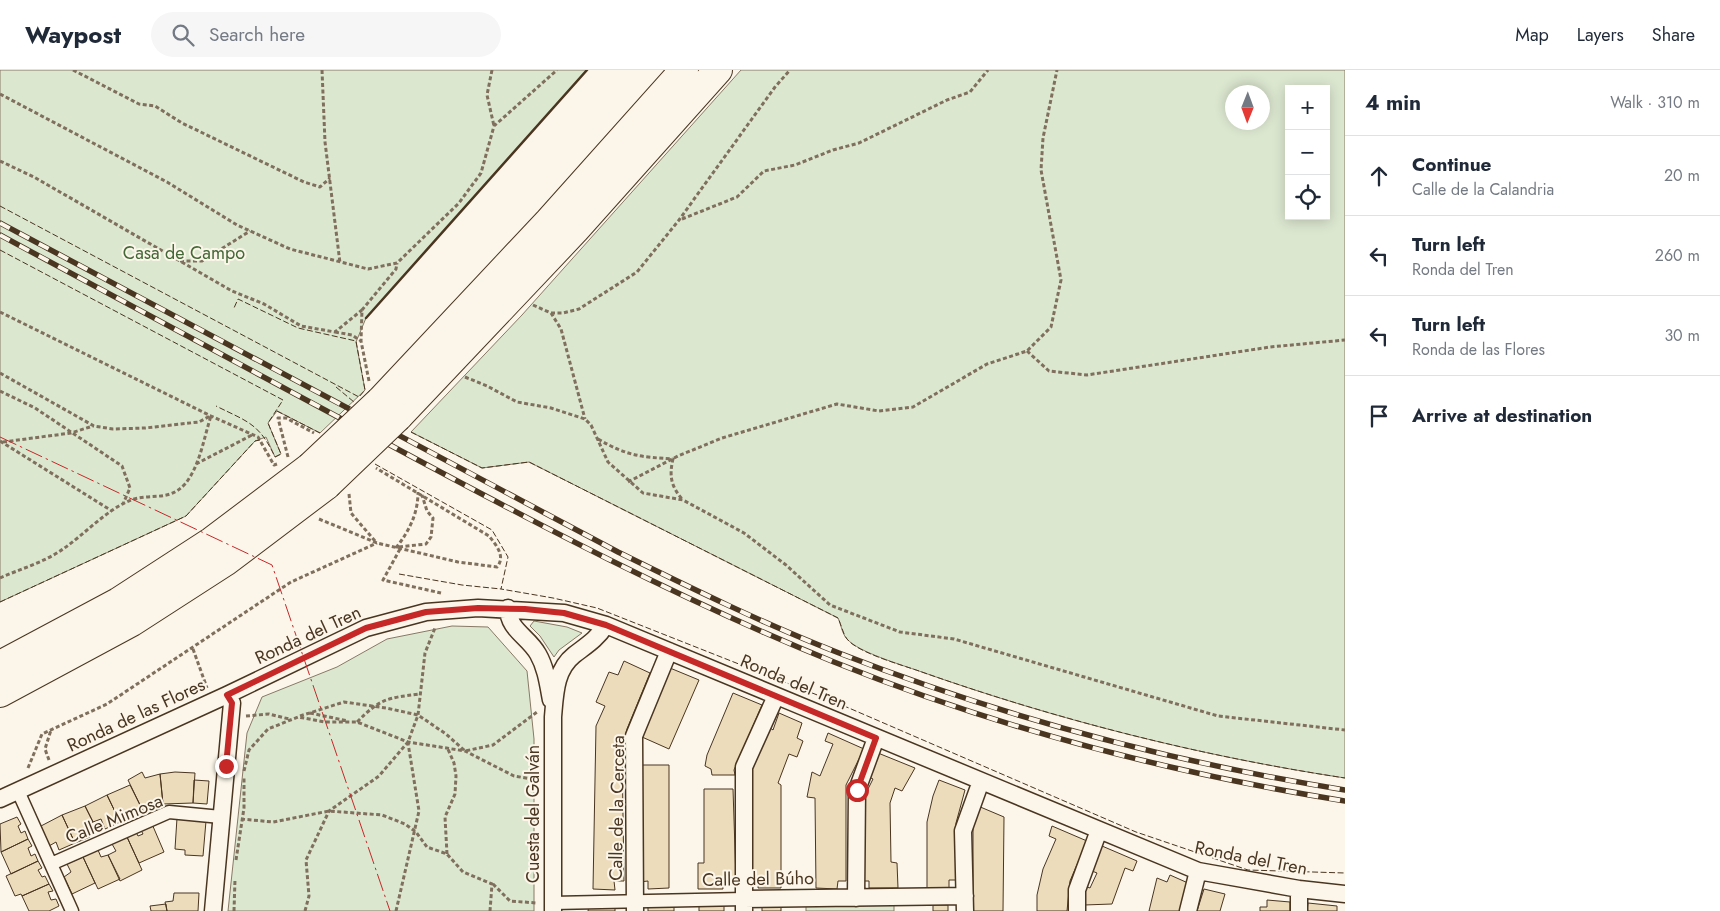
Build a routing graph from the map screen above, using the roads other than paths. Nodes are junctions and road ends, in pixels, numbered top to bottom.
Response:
1 (684, 70) edge
2 (718, 70) edge
3 (383, 401) junction
4 (328, 479) junction
5 (508, 608) junction
6 (606, 625) junction
7 (669, 651) junction
8 (0, 666) edge
9 (0, 693) edge
10 (776, 696) junction
11 (220, 698) junction
12 (552, 709) junction
13 (876, 738) junction
14 (981, 781) junction
15 (18, 791) junction
16 (0, 799) edge
17 (221, 817) junction
18 (1099, 830) junction
19 (50, 864) junction
20 (1198, 871) junction
21 (1299, 888) junction
22 (1345, 894) edge
23 (856, 898) junction
24 (965, 904) edge
25 (744, 905) edge
26 (635, 906) edge
27 (553, 907) edge
28 (72, 911) edge
29 (213, 911) edge
30 (1077, 911) edge
31 (1188, 911) edge
32 (1299, 911) edge

1 - 3 highway
2 - 3 highway
3 - 4 highway, bridge
4 - 8 highway
4 - 9 highway
5 - 6 street, Ronda del Tren
5 - 11 street, Ronda del Tren
5 - 12 street, Cuesta del Galván
6 - 7 street, Ronda del Tren
6 - 12 street, Cuesta del Galván
7 - 10 street, Ronda del Tren
7 - 26 street, Calle de la Cerceta
10 - 13 street, Ronda del Tren
10 - 25 street
11 - 15 street, Ronda de las Flores
11 - 17 street, Ronda de las Flores
12 - 27 street, Cuesta del Galván
13 - 14 street, Ronda del Tren
13 - 23 street
14 - 18 street, Ronda del Tren
14 - 24 street
15 - 16 street, Ronda de las Flores
15 - 19 street
17 - 19 street, Calle Mimosa
17 - 29 street, Ronda de las Flores
18 - 20 street, Ronda del Tren
18 - 30 street
19 - 28 street
20 - 21 street, Ronda del Tren
20 - 31 street
21 - 22 street, Ronda del Tren
21 - 32 street
23 - 24 street, Calle del Búho
23 - 25 street, Calle del Búho
25 - 26 street, Calle del Búho
26 - 27 street, Calle del Búho

